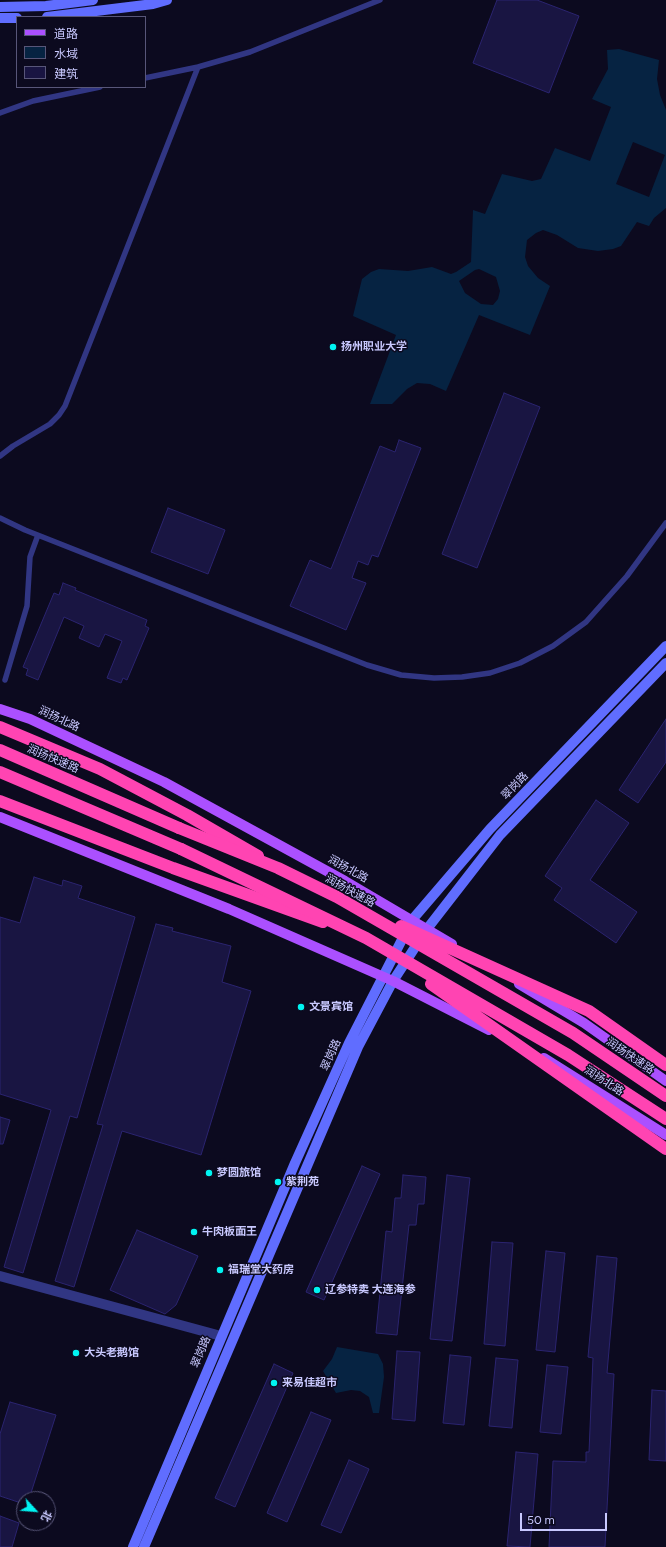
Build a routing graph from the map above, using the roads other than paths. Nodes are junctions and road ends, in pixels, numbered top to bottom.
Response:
1 (93, 0) edge
2 (167, 0) edge
3 (380, 0) edge
4 (0, 7) edge
5 (55, 16) edge
6 (0, 18) edge
7 (16, 18) edge
8 (198, 67) junction
9 (146, 78) edge
10 (95, 88) edge
11 (0, 113) edge
12 (0, 456) edge
13 (0, 518) edge
14 (666, 523) edge
15 (38, 535) junction
16 (666, 646) edge
17 (666, 663) edge
18 (5, 680) dead end
19 (0, 709) edge
20 (0, 727) edge
21 (0, 750) edge
22 (0, 772) edge
23 (0, 801) edge
24 (0, 817) edge
25 (278, 868) junction
26 (337, 897) junction
27 (412, 920) junction
28 (427, 929) junction
29 (366, 938) junction
30 (382, 976) junction
31 (393, 981) junction
32 (666, 1065) edge
33 (666, 1081) edge
34 (666, 1096) edge
35 (666, 1119) edge
36 (666, 1135) edge
37 (666, 1149) edge
38 (0, 1276) edge
39 (221, 1336) junction
40 (133, 1547) edge
41 (144, 1547) edge

1 - 4 street
2 - 5 street
3 - 8 lane
6 - 7 street
8 - 9 lane
8 - 12 lane
10 - 11 lane
13 - 15 lane
14 - 15 lane
15 - 18 lane
16 - 27 street, 翠岗路
17 - 28 street, 翠岗路
19 - 27 main road, 润扬北路
20 - 25 highway, bridge
21 - 25 highway, 润扬快速路, bridge
22 - 29 highway, bridge
23 - 29 highway, bridge
24 - 30 main road, 润扬北路
25 - 26 highway, 润扬快速路, bridge
26 - 32 highway, bridge
26 - 34 highway, 润扬快速路, bridge
27 - 28 main road, 润扬北路
27 - 30 street, 翠岗路
28 - 31 street, 翠岗路
28 - 33 main road, 润扬北路
29 - 35 highway, bridge
29 - 37 highway, bridge
30 - 31 main road, 润扬北路
30 - 39 street, 翠岗路
31 - 36 main road, 润扬北路
31 - 41 street, 翠岗路
38 - 39 street
39 - 40 street, 翠岗路

